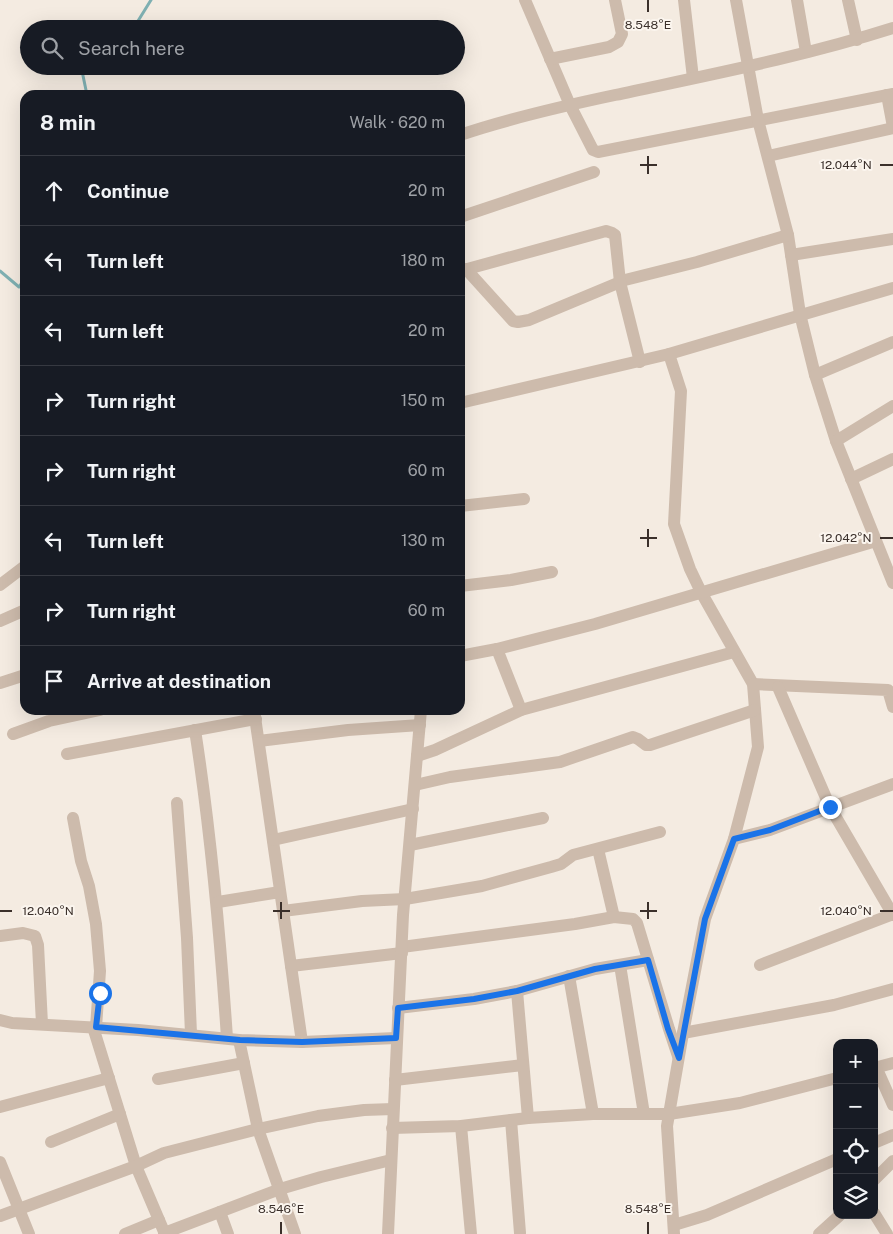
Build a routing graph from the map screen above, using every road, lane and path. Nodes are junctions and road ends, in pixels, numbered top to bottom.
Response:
1 (525, 0) edge
2 (615, 0) edge
3 (684, 0) edge
4 (736, 0) edge
5 (797, 0) edge
6 (848, 0) edge
7 (893, 28) edge
8 (857, 40) junction
9 (806, 52) junction
10 (550, 59) junction
11 (749, 66) junction
12 (693, 78) junction
13 (890, 95) edge
14 (570, 105) junction
15 (758, 120) junction
16 (893, 128) edge
17 (465, 133) edge
18 (768, 156) junction
19 (594, 172) dead end
20 (465, 215) edge
21 (788, 235) junction
22 (893, 239) edge
23 (791, 255) junction
24 (465, 269) edge
25 (465, 272) edge
26 (620, 282) junction
27 (893, 288) edge
28 (800, 314) junction
29 (893, 342) edge
30 (669, 354) junction
31 (640, 362) junction
32 (815, 375) junction
33 (465, 402) edge
34 (893, 406) edge
35 (836, 441) junction
36 (893, 459) edge
37 (851, 478) junction
38 (524, 499) dead end
39 (465, 505) edge
40 (876, 541) junction
41 (888, 552) edge
42 (20, 570) edge
43 (552, 572) dead end
44 (893, 583) edge
45 (0, 585) edge
46 (465, 585) edge
47 (701, 592) junction
48 (20, 612) edge
49 (0, 620) edge
50 (497, 649) junction
51 (734, 652) junction
52 (465, 655) edge
53 (20, 677) edge
54 (0, 684) edge
55 (753, 684) junction
56 (778, 687) junction
57 (893, 707) edge
58 (521, 710) junction
59 (755, 710) junction
60 (47, 715) edge
61 (255, 715) edge
62 (420, 715) edge
63 (420, 725) junction
64 (195, 730) junction
65 (13, 734) dead end
66 (259, 741) junction
67 (67, 754) dead end
68 (418, 756) junction
69 (893, 784) edge
70 (415, 785) junction
71 (177, 803) dead end
72 (830, 807) junction
73 (413, 809) junction
74 (73, 818) dead end
75 (543, 818) dead end
76 (660, 832) dead end
77 (734, 839) junction
78 (273, 840) junction
79 (410, 845) junction
80 (598, 849) junction
81 (280, 892) junction
82 (405, 899) junction
83 (218, 902) junction
84 (283, 911) junction
85 (893, 914) edge
86 (614, 917) junction
87 (0, 936) edge
88 (402, 950) junction
89 (648, 960) junction
90 (620, 965) junction
91 (760, 965) dead end
92 (291, 966) junction
93 (570, 976) junction
94 (893, 989) edge
95 (517, 991) junction
96 (398, 1008) junction
97 (0, 1020) edge
98 (42, 1024) junction
99 (95, 1027) junction
100 (683, 1033) junction
101 (191, 1034) junction
102 (396, 1038) junction
103 (233, 1039) junction
104 (302, 1042) junction
105 (679, 1058) junction
106 (244, 1063) junction
107 (893, 1063) edge
108 (523, 1066) junction
109 (878, 1067) edge
110 (878, 1074) edge
111 (109, 1078) junction
112 (158, 1079) dead end
113 (833, 1079) edge
114 (394, 1080) junction
115 (893, 1105) edge
116 (0, 1107) edge
117 (393, 1109) junction
118 (120, 1114) junction
119 (593, 1114) junction
120 (644, 1114) junction
121 (669, 1114) junction
122 (528, 1118) junction
123 (512, 1120) junction
124 (461, 1126) junction
125 (392, 1128) junction
126 (258, 1129) junction
127 (893, 1135) edge
128 (878, 1141) edge
129 (51, 1142) dead end
130 (390, 1160) junction
131 (833, 1161) edge
132 (893, 1161) edge
133 (136, 1166) junction
134 (1, 1169) edge
135 (878, 1176) edge
136 (280, 1189) junction
137 (19, 1208) junction
138 (220, 1212) junction
139 (0, 1216) edge
140 (836, 1219) edge
141 (878, 1219) edge
142 (159, 1220) junction
143 (671, 1231) edge
144 (520, 1232) dead end
145 (164, 1233) edge
146 (29, 1234) edge
147 (125, 1234) edge
148 (228, 1234) edge
149 (295, 1234) edge
150 (388, 1234) edge
151 (471, 1234) edge
152 (819, 1234) edge
153 (887, 1234) edge

1 - 10 street
2 - 10 street
3 - 12 street
4 - 11 street
5 - 9 street
6 - 8 street
7 - 8 street
8 - 9 street
9 - 11 street
10 - 14 street
11 - 12 street
11 - 15 street
12 - 14 street
13 - 15 street
13 - 16 street
14 - 15 street
14 - 17 street
15 - 18 street
16 - 18 street
18 - 21 street
19 - 20 street
21 - 23 street
21 - 26 street
22 - 23 street
23 - 28 street
24 - 26 street
25 - 26 street
26 - 31 street
27 - 28 street
28 - 30 street
28 - 32 street
29 - 32 street
30 - 31 street
30 - 47 street
31 - 33 street
32 - 35 street
34 - 35 street
35 - 37 street
36 - 37 street
37 - 40 street
38 - 39 street
40 - 41 street
40 - 47 street
41 - 44 street
42 - 45 street
43 - 46 street
47 - 50 street
47 - 51 street
48 - 49 street
50 - 52 street
50 - 58 street
51 - 55 street
51 - 58 street
53 - 54 street
55 - 56 street
55 - 59 street
56 - 57 street
56 - 72 street
58 - 68 street
59 - 70 street
59 - 77 street
60 - 65 street
61 - 64 street
61 - 66 street
62 - 63 street
63 - 66 street
63 - 68 street
64 - 67 street
64 - 83 street
66 - 78 street
68 - 70 street
69 - 72 street
70 - 73 street
71 - 101 street
72 - 77 street
72 - 85 street
73 - 78 street
73 - 79 street
74 - 99 street
75 - 79 street
76 - 80 street
77 - 100 street
78 - 81 street
79 - 82 street
80 - 82 street
80 - 86 street
81 - 83 street
81 - 84 street
82 - 84 street
82 - 88 street
83 - 103 street
84 - 92 street
85 - 91 street
86 - 88 street
86 - 89 street
87 - 98 street
88 - 92 street
88 - 96 street
89 - 90 street
89 - 105 street
90 - 93 street
90 - 120 street
92 - 104 street
93 - 95 street
93 - 119 street
94 - 100 street
95 - 96 street
95 - 108 street
96 - 102 street
97 - 98 street
98 - 99 street
99 - 101 street
99 - 111 street
100 - 105 street
101 - 103 street
102 - 104 street
102 - 114 street
103 - 104 street
103 - 106 street
105 - 121 street
106 - 112 street
106 - 126 street
107 - 109 street
108 - 114 street
108 - 122 street
110 - 115 street
111 - 116 street
111 - 118 street
113 - 121 street
114 - 117 street
117 - 125 street
117 - 126 street
118 - 129 street
118 - 133 street
119 - 120 street
119 - 122 street
120 - 121 street
121 - 143 street
122 - 123 street
123 - 124 street
123 - 144 street
124 - 125 street
124 - 151 street
125 - 130 street
126 - 133 street
126 - 136 street
127 - 128 street
130 - 136 street
130 - 150 street
131 - 143 street
132 - 135 street
133 - 137 street
133 - 142 street
134 - 137 street
136 - 138 street
136 - 149 street
137 - 139 street
137 - 146 street
138 - 145 street
138 - 148 street
140 - 152 street
141 - 153 street
142 - 145 street
142 - 147 street

